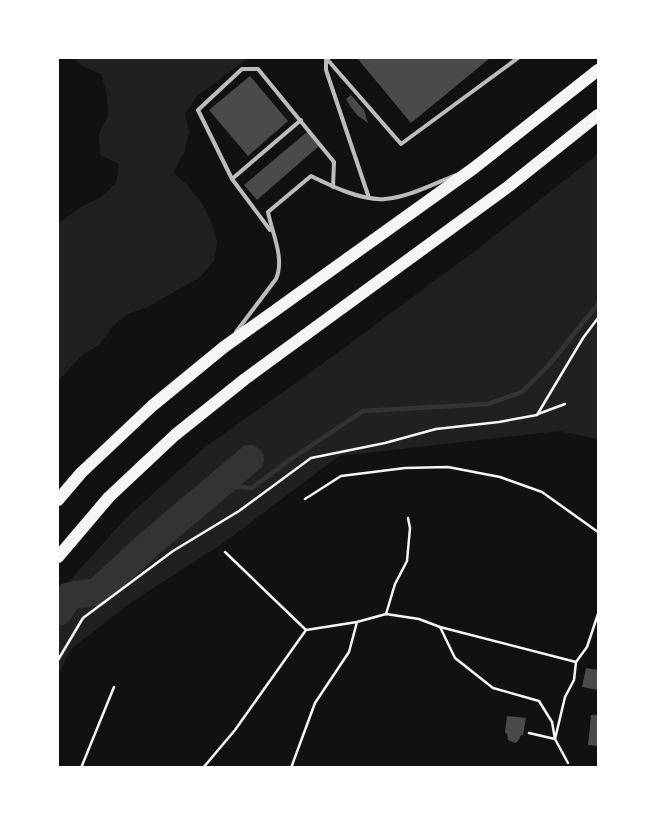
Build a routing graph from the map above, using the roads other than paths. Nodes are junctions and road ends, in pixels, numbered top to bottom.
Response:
1 (326, 58) edge
2 (518, 58) edge
3 (598, 70) edge
4 (598, 115) edge
5 (301, 120) junction
6 (474, 168) junction
7 (232, 179) junction
8 (333, 187) junction
9 (370, 198) junction
10 (272, 232) junction
11 (224, 347) junction
12 (58, 500) edge
13 (58, 557) edge

1 - 2 lane
1 - 9 lane
3 - 6 main road
4 - 13 main road
5 - 7 lane
5 - 7 lane
5 - 8 lane
6 - 9 lane
6 - 11 main road
7 - 10 lane
8 - 9 lane
8 - 10 lane
10 - 11 lane
11 - 12 main road

